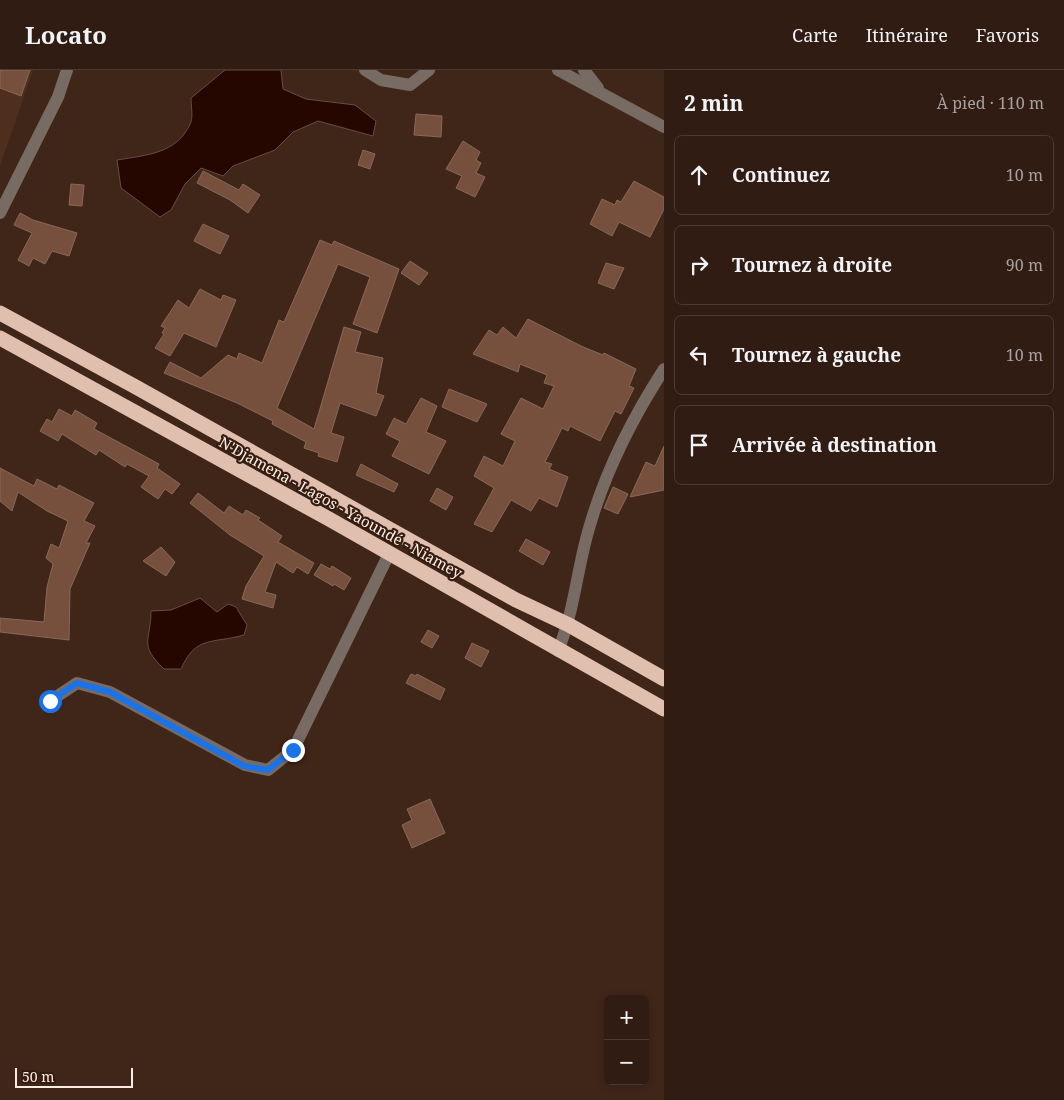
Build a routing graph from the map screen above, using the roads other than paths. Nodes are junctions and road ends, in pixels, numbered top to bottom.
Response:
1 (67, 70) edge
2 (365, 70) edge
3 (430, 70) edge
4 (558, 70) edge
5 (584, 70) edge
6 (601, 92) junction
7 (664, 127) edge
8 (0, 213) edge
9 (0, 314) edge
10 (0, 338) edge
11 (664, 369) edge
12 (389, 554) junction
13 (569, 624) junction
14 (558, 651) junction
15 (664, 679) edge
16 (50, 701) dead end
17 (664, 709) edge

1 - 8 street
2 - 3 street
4 - 6 street
5 - 6 street
6 - 7 street
9 - 13 highway, N'Djamena - Lagos - Yaoundé - Niamey
10 - 12 highway, N'Djamena - Lagos - Yaoundé - Niamey
11 - 13 street
12 - 14 highway, N'Djamena - Lagos - Yaoundé - Niamey
12 - 16 street
13 - 14 street
13 - 15 highway, N'Djamena - Lagos - Yaoundé - Niamey
14 - 17 highway, N'Djamena - Lagos - Yaoundé - Niamey

